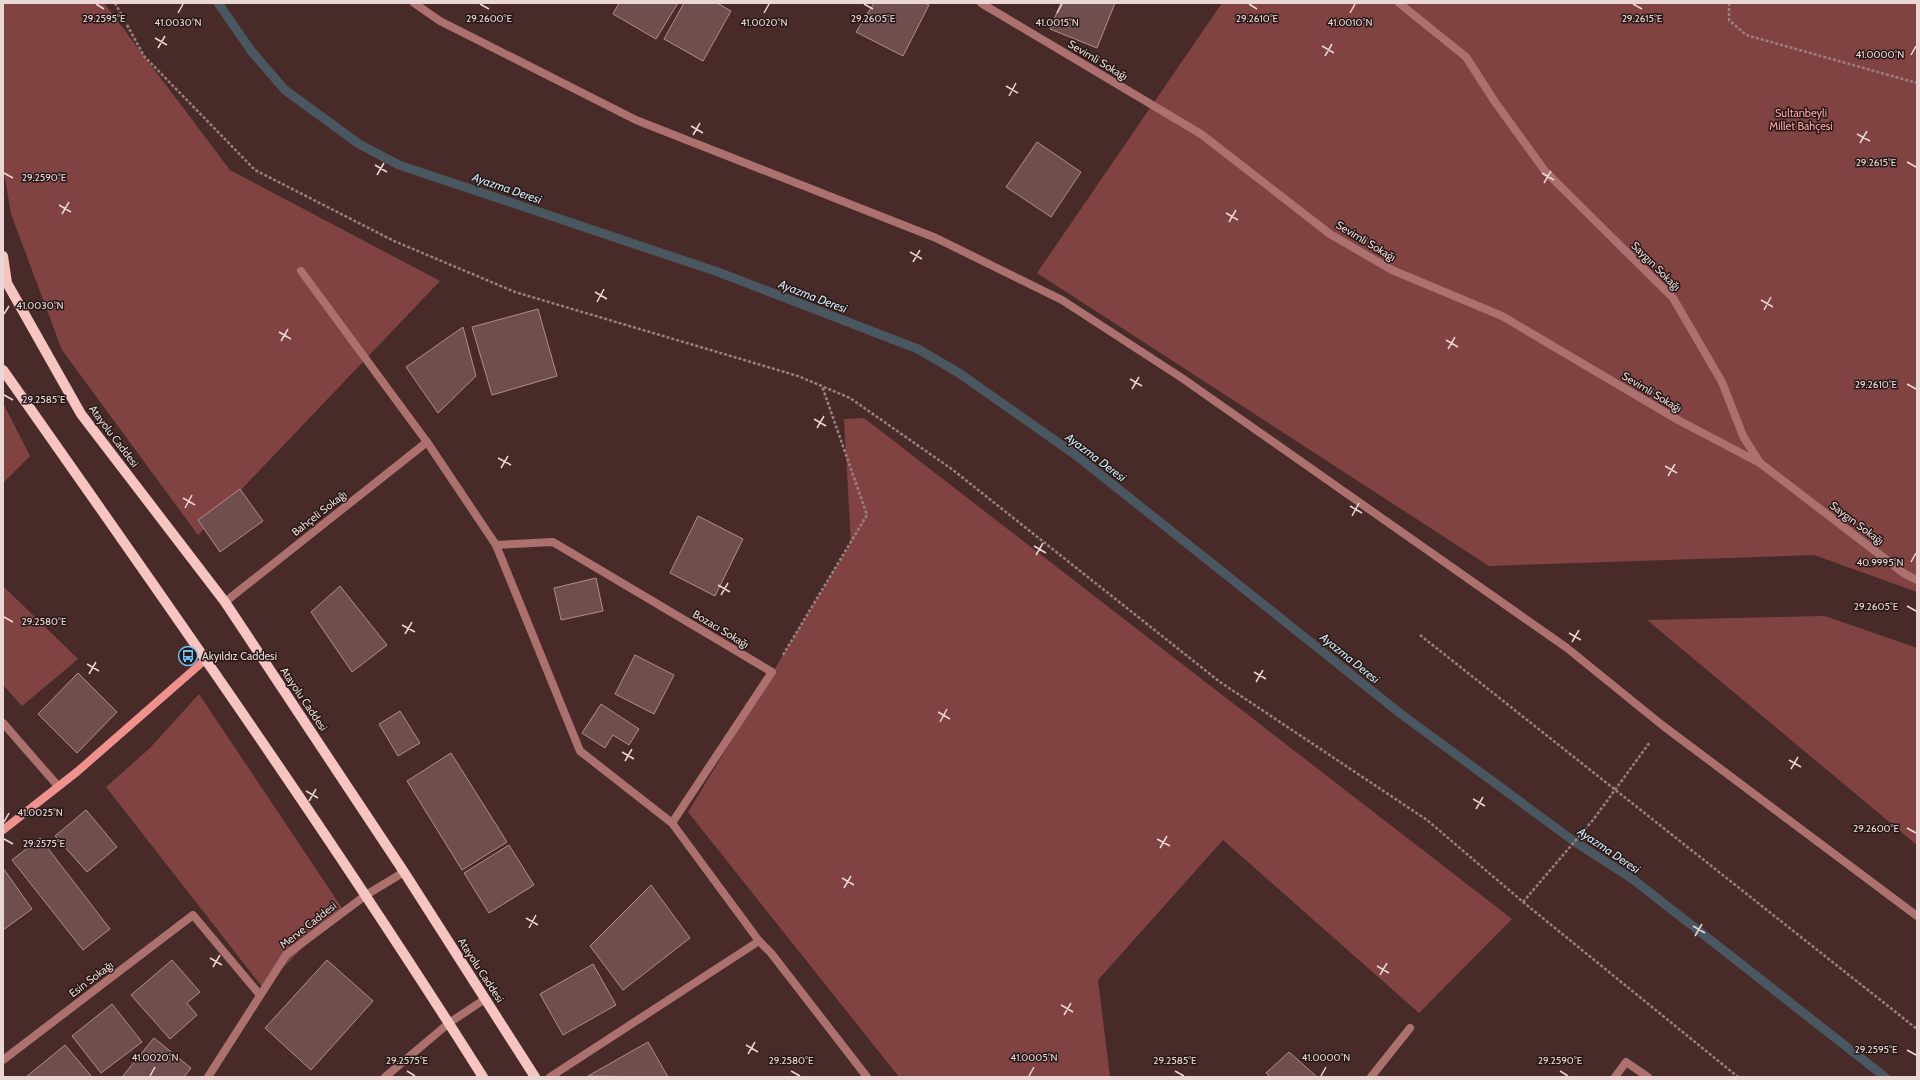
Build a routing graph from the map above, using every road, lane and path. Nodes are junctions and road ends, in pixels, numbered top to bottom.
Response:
1 (115, 3) edge
2 (414, 3) edge
3 (981, 3) edge
4 (1399, 3) edge
5 (1730, 3) edge
6 (1917, 83) edge
7 (3, 256) edge
8 (301, 271) dead end
9 (3, 370) edge
10 (822, 386) junction
11 (427, 442) junction
12 (1760, 463) junction
13 (496, 545) junction
14 (1917, 580) edge
15 (224, 602) junction
16 (1420, 636) dead end
17 (206, 659) junction
18 (772, 672) junction
19 (3, 723) edge
20 (1662, 725) junction
21 (58, 786) junction
22 (1616, 789) junction
23 (672, 823) junction
24 (3, 830) edge
25 (404, 872) junction
26 (366, 895) junction
27 (1523, 902) junction
28 (1917, 916) edge
29 (759, 941) junction
30 (260, 994) junction
31 (485, 999) junction
32 (449, 1023) junction
33 (1410, 1028) dead end
34 (1917, 1029) edge
35 (3, 1060) edge
36 (208, 1077) edge
37 (384, 1077) edge
38 (484, 1077) edge
39 (535, 1077) edge
40 (550, 1077) edge
41 (867, 1077) edge
42 (1371, 1077) edge
43 (1614, 1077) edge
44 (1648, 1077) edge
45 (1738, 1077) edge

1 - 10 path
2 - 20 street
3 - 12 street, Sevimli Sokağı
4 - 12 street, Saygın Sokağı
5 - 6 path
7 - 15 main road, Atayolu Caddesi
8 - 11 street
9 - 17 main road
10 - 18 path
10 - 27 path
11 - 13 street
11 - 15 street, Bahçeli Sokağı
12 - 14 street, Saygın Sokağı
13 - 18 street, Bozacı Sokağı
13 - 23 street
15 - 25 main road, Atayolu Caddesi
16 - 22 path
17 - 21 street
17 - 26 main road
18 - 23 street
19 - 21 street
20 - 22 path
20 - 28 street
21 - 24 street
22 - 27 path
22 - 34 path
23 - 29 street
25 - 26 street, Merve Caddesi
25 - 31 main road, Atayolu Caddesi
26 - 30 street, Merve Caddesi
26 - 32 main road
27 - 45 path
29 - 40 street
29 - 41 street
30 - 35 street, Esin Sokağı
30 - 36 street, Merve Caddesi
31 - 32 street
31 - 39 main road, Atayolu Caddesi
32 - 37 street
32 - 38 main road
33 - 42 street
43 - 44 street

